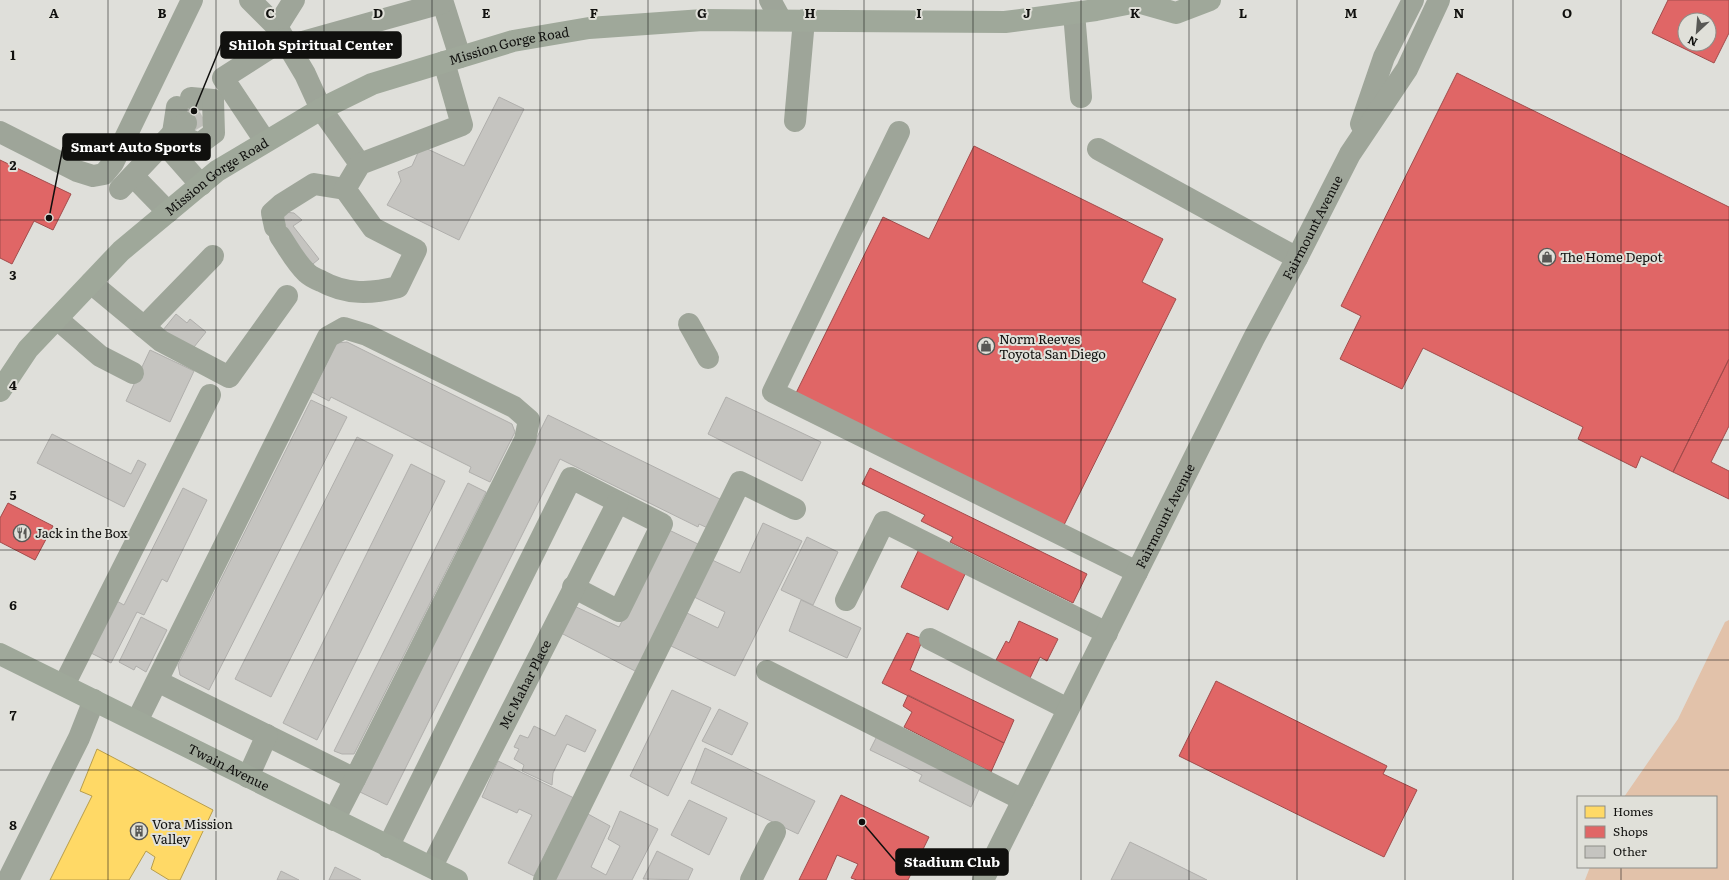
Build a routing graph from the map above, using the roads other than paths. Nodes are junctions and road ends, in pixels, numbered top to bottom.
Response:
1 (192, 0) edge
2 (250, 0) edge
3 (294, 0) edge
4 (770, 0) edge
5 (1210, 0) edge
6 (1414, 0) edge
7 (1439, 0) edge
8 (442, 1) edge
9 (1138, 1) edge
10 (1074, 12) junction
11 (781, 20) junction
12 (804, 20) junction
13 (283, 38) junction
14 (452, 60) junction
15 (1081, 97) dead end
16 (321, 109) junction
17 (192, 113) junction
18 (795, 121) dead end
19 (0, 132) edge
20 (898, 132) dead end
21 (265, 141) junction
22 (1098, 149) dead end
23 (1350, 154) junction
24 (360, 164) junction
25 (200, 185) junction
26 (345, 189) junction
27 (168, 212) junction
28 (213, 256) dead end
29 (1297, 258) junction
30 (91, 283) junction
31 (287, 296) dead end
32 (57, 318) junction
33 (689, 324) dead end
34 (144, 327) junction
35 (708, 358) dead end
36 (133, 373) dead end
37 (0, 391) edge
38 (210, 395) dead end
39 (618, 502) junction
40 (795, 509) dead end
41 (1137, 572) junction
42 (573, 587) junction
43 (846, 600) dead end
44 (1106, 632) junction
45 (930, 639) dead end
46 (0, 654) edge
47 (768, 671) dead end
48 (157, 680) junction
49 (64, 685) junction
50 (94, 700) junction
51 (1068, 709) junction
52 (137, 721) junction
53 (268, 735) junction
54 (248, 777) junction
55 (355, 779) junction
56 (1023, 800) junction
57 (334, 820) junction
58 (775, 832) dead end
59 (388, 847) junction
60 (432, 866) junction
61 (7, 872) edge
62 (457, 880) edge
63 (544, 880) edge
64 (751, 880) edge
65 (983, 880) edge

1 - 19 street
2 - 13 street
3 - 13 street
4 - 11 street
5 - 9 main road, Mission Gorge Road
6 - 23 street, Fairmount Avenue
7 - 23 street, Fairmount Avenue
8 - 13 street
8 - 14 street
9 - 10 main road, Mission Gorge Road
10 - 12 main road, Mission Gorge Road
10 - 15 street
11 - 12 main road, Mission Gorge Road
11 - 14 main road, Mission Gorge Road
12 - 18 street
13 - 16 street
13 - 17 street
14 - 16 main road, Mission Gorge Road
14 - 24 street
16 - 21 main road, Mission Gorge Road
16 - 24 street
17 - 21 street
17 - 25 street
17 - 27 street
20 - 41 street
21 - 25 main road, Mission Gorge Road
22 - 29 street
23 - 29 street, Fairmount Avenue
24 - 26 street
25 - 27 main road, Mission Gorge Road
26 - 26 street
27 - 30 main road, Mission Gorge Road
28 - 34 street
29 - 41 street, Fairmount Avenue
30 - 32 main road, Mission Gorge Road
30 - 34 street
31 - 34 street
32 - 36 street
32 - 37 main road, Mission Gorge Road
33 - 35 street
38 - 49 street
39 - 42 street, Mc Mahar Place
39 - 42 street
39 - 59 street
40 - 63 street
41 - 44 street, Fairmount Avenue
42 - 60 street, Mc Mahar Place
43 - 44 street
44 - 51 street, Fairmount Avenue
45 - 51 street
46 - 49 main road, Twain Avenue
47 - 56 street
48 - 52 street
48 - 53 street
48 - 55 street
49 - 50 main road, Twain Avenue
50 - 52 main road, Twain Avenue
50 - 61 street
51 - 56 street, Fairmount Avenue
52 - 54 main road, Twain Avenue
53 - 54 street
53 - 55 street
54 - 57 main road, Twain Avenue
55 - 57 street
56 - 65 street, Fairmount Avenue
57 - 59 main road, Twain Avenue
58 - 64 street
59 - 60 main road, Twain Avenue
60 - 62 main road, Twain Avenue

